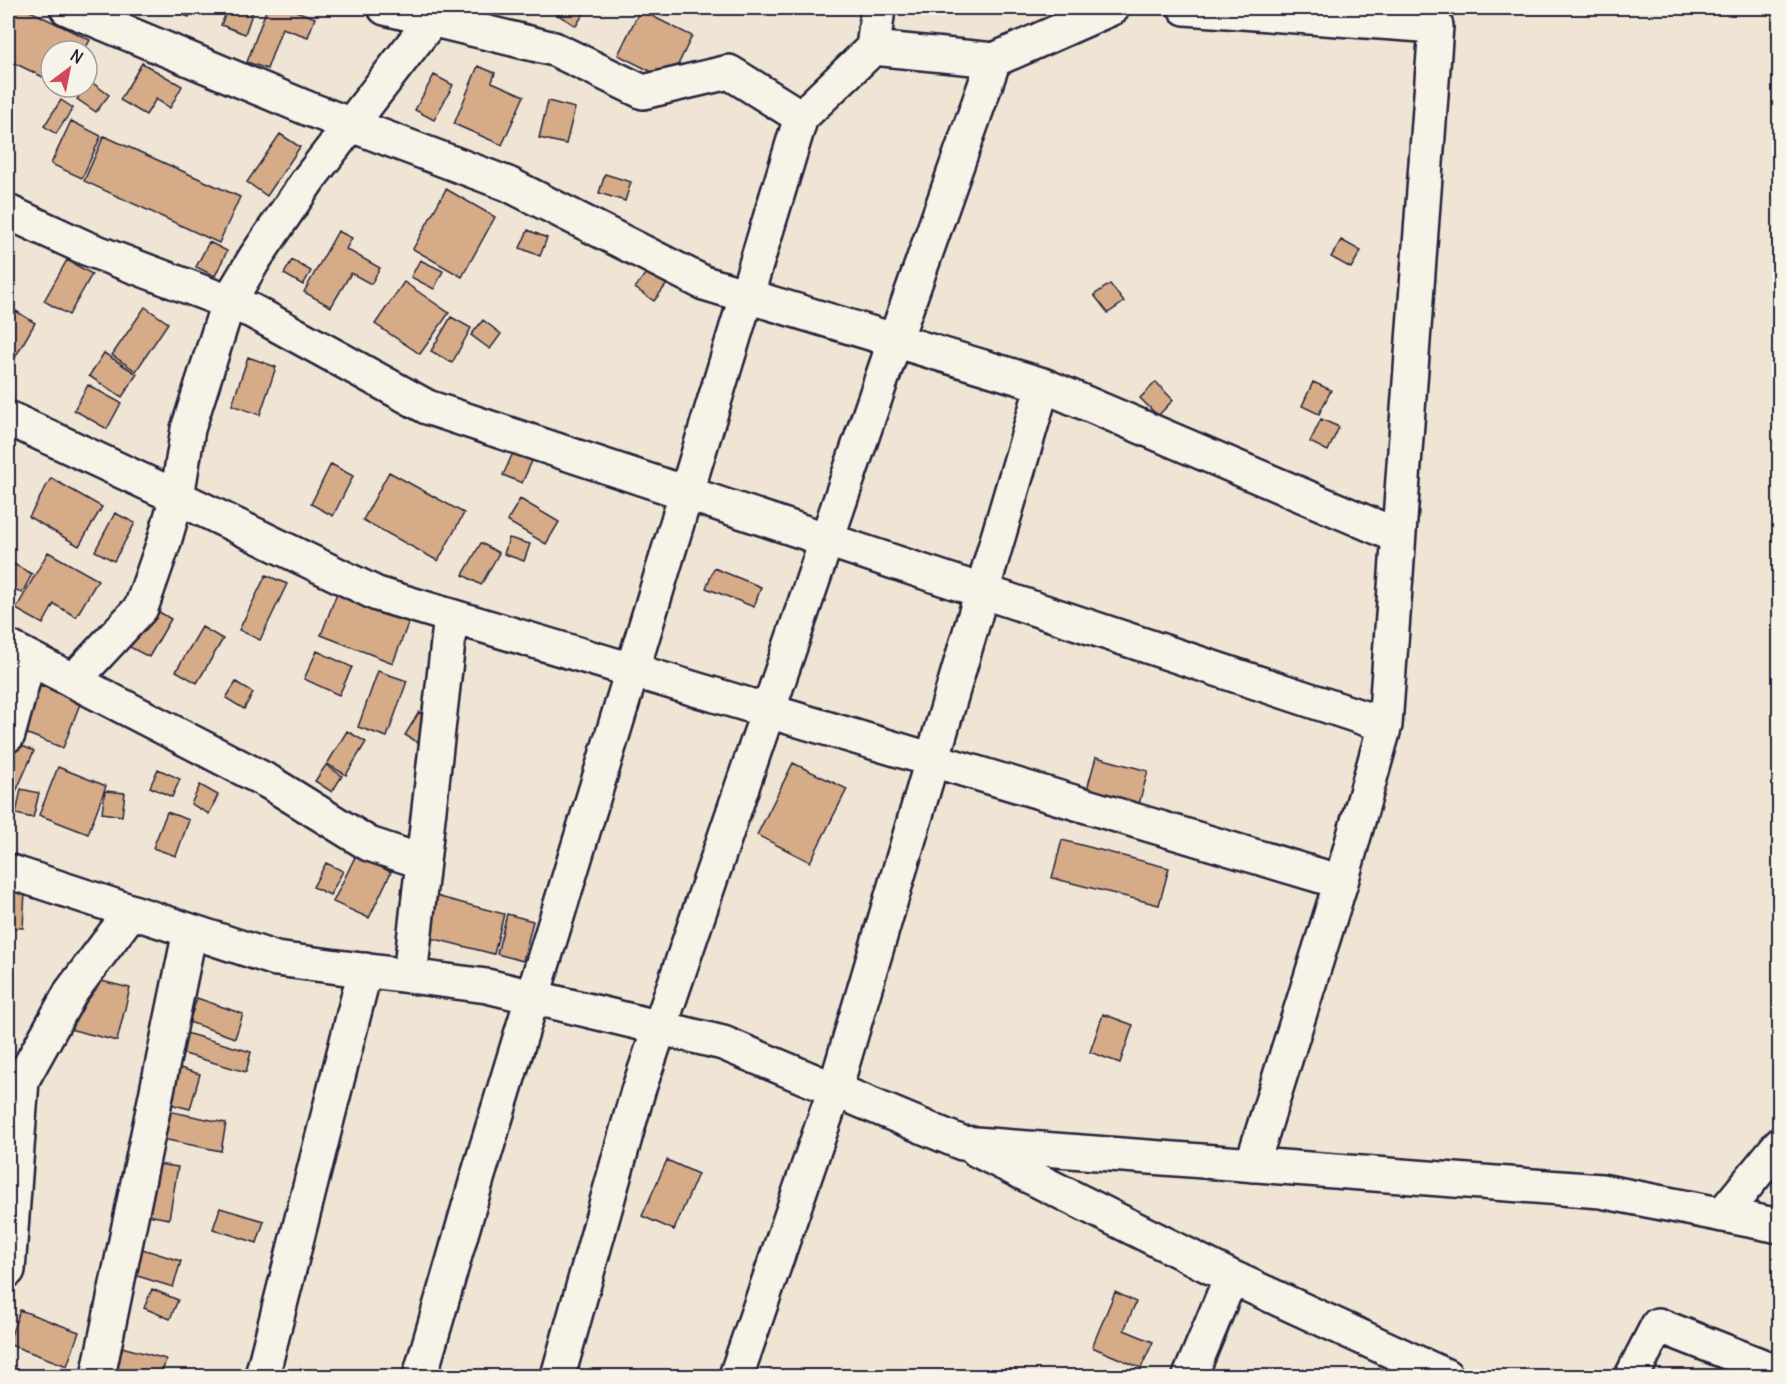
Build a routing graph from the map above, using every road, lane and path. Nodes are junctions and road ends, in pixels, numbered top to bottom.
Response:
1 (67, 8) edge
2 (384, 8) edge
3 (871, 8) edge
4 (878, 8) edge
5 (1112, 8) edge
6 (1185, 8) edge
7 (436, 13) edge
8 (873, 48) junction
9 (994, 60) junction
10 (801, 117) junction
11 (351, 125) junction
12 (8, 212) edge
13 (746, 296) junction
14 (228, 303) junction
15 (896, 340) junction
16 (1043, 385) junction
17 (8, 417) edge
18 (686, 493) junction
19 (177, 497) junction
20 (1398, 536) junction
21 (827, 540) junction
22 (982, 592) junction
23 (452, 616) junction
24 (18, 653) edge
25 (633, 670) junction
26 (73, 681) junction
27 (769, 711) junction
28 (1385, 725) junction
29 (8, 735) edge
30 (933, 760) junction
31 (423, 862) junction
32 (8, 871) edge
33 (1341, 882) junction
34 (131, 912) junction
35 (190, 931) junction
36 (365, 970) junction
37 (410, 976) junction
38 (533, 997) junction
39 (660, 1028) junction
40 (15, 1079) edge
41 (835, 1089) junction
42 (962, 1143) junction
43 (1779, 1144) edge
44 (1252, 1165) junction
45 (1722, 1215) junction
46 (1779, 1226) edge
47 (8, 1270) edge
48 (1231, 1277) junction
49 (1779, 1373) edge
50 (98, 1377) edge
51 (262, 1377) edge
52 (420, 1377) edge
53 (558, 1377) edge
54 (736, 1377) edge
55 (1190, 1377) edge
56 (1446, 1377) edge
57 (1632, 1377) edge

1 - 11 street
2 - 7 street
3 - 8 street
4 - 8 street
5 - 9 street
6 - 20 street
7 - 10 street
7 - 11 street
8 - 9 street
8 - 10 street
9 - 15 street
10 - 13 street
11 - 13 street
11 - 14 street
12 - 14 street
13 - 15 street
13 - 18 street
14 - 18 street
14 - 19 street
15 - 16 street
15 - 21 street
16 - 20 street
16 - 22 street
17 - 19 street
18 - 21 street
18 - 25 street
19 - 23 street
19 - 26 street
20 - 28 street
21 - 22 street
21 - 27 street
22 - 28 street
22 - 30 street
23 - 25 street
23 - 31 street
24 - 26 street
24 - 29 street
25 - 27 street
25 - 38 street
26 - 31 street
27 - 30 street
27 - 39 street
28 - 33 street
30 - 33 street
30 - 41 street
31 - 37 street
32 - 34 street
33 - 44 street
34 - 35 street
34 - 40 street
35 - 36 street
35 - 50 street
36 - 37 street
36 - 51 street
37 - 38 street
38 - 39 street
38 - 52 street
39 - 41 street
39 - 53 street
40 - 47 street
41 - 42 street
41 - 54 street
42 - 44 street
42 - 48 street
43 - 45 street
44 - 45 street
45 - 46 street
48 - 55 street
48 - 56 street
49 - 57 street

